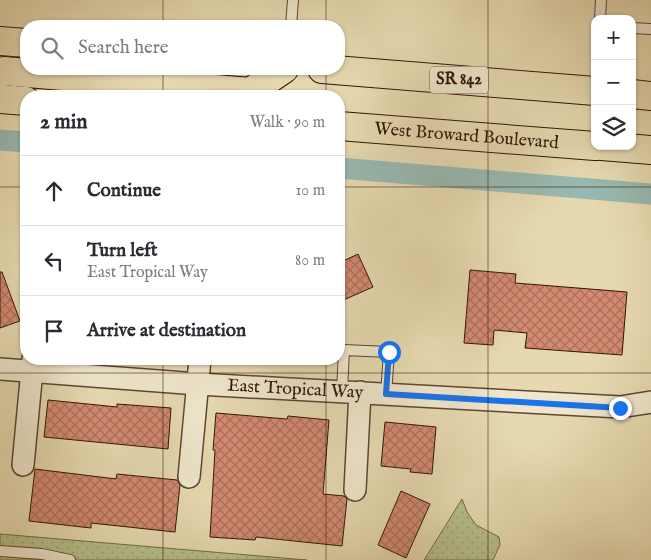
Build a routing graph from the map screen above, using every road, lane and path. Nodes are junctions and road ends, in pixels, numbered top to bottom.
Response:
1 (293, 0) edge
2 (601, 0) edge
3 (600, 15) edge
4 (291, 20) edge
5 (636, 28) edge
6 (651, 29) edge
7 (0, 41) edge
8 (20, 43) edge
9 (345, 71) edge
10 (20, 72) edge
11 (0, 73) edge
12 (51, 75) edge
13 (275, 75) edge
14 (227, 90) edge
15 (253, 90) edge
16 (591, 91) edge
17 (636, 94) edge
18 (651, 96) edge
19 (0, 99) edge
20 (20, 101) edge
21 (345, 126) edge
22 (591, 146) edge
23 (636, 149) edge
24 (651, 150) edge
25 (345, 350) edge
26 (345, 356) edge
27 (32, 365) edge
28 (200, 365) edge
29 (0, 369) edge
30 (198, 384) junction
31 (351, 392) junction
32 (386, 394) junction
33 (651, 402) edge
34 (23, 464) dead end
35 (189, 477) dead end
36 (355, 490) dead end
37 (0, 551) edge
38 (70, 560) edge

1 - 4 lane
2 - 3 lane
5 - 6 lane
7 - 8 main road
9 - 16 main road, SR 842
10 - 11 main road
12 - 14 main road
13 - 15 main road
17 - 18 main road
19 - 20 main road
21 - 22 main road, West Broward Boulevard
23 - 24 main road
25 - 32 lane
26 - 31 lane
27 - 29 street, East Tropical Way
27 - 30 street, East Tropical Way
27 - 34 street
28 - 30 street
30 - 31 street, East Tropical Way
30 - 35 street
31 - 32 street, East Tropical Way
31 - 36 street
32 - 33 street, East Tropical Way
37 - 38 lane

